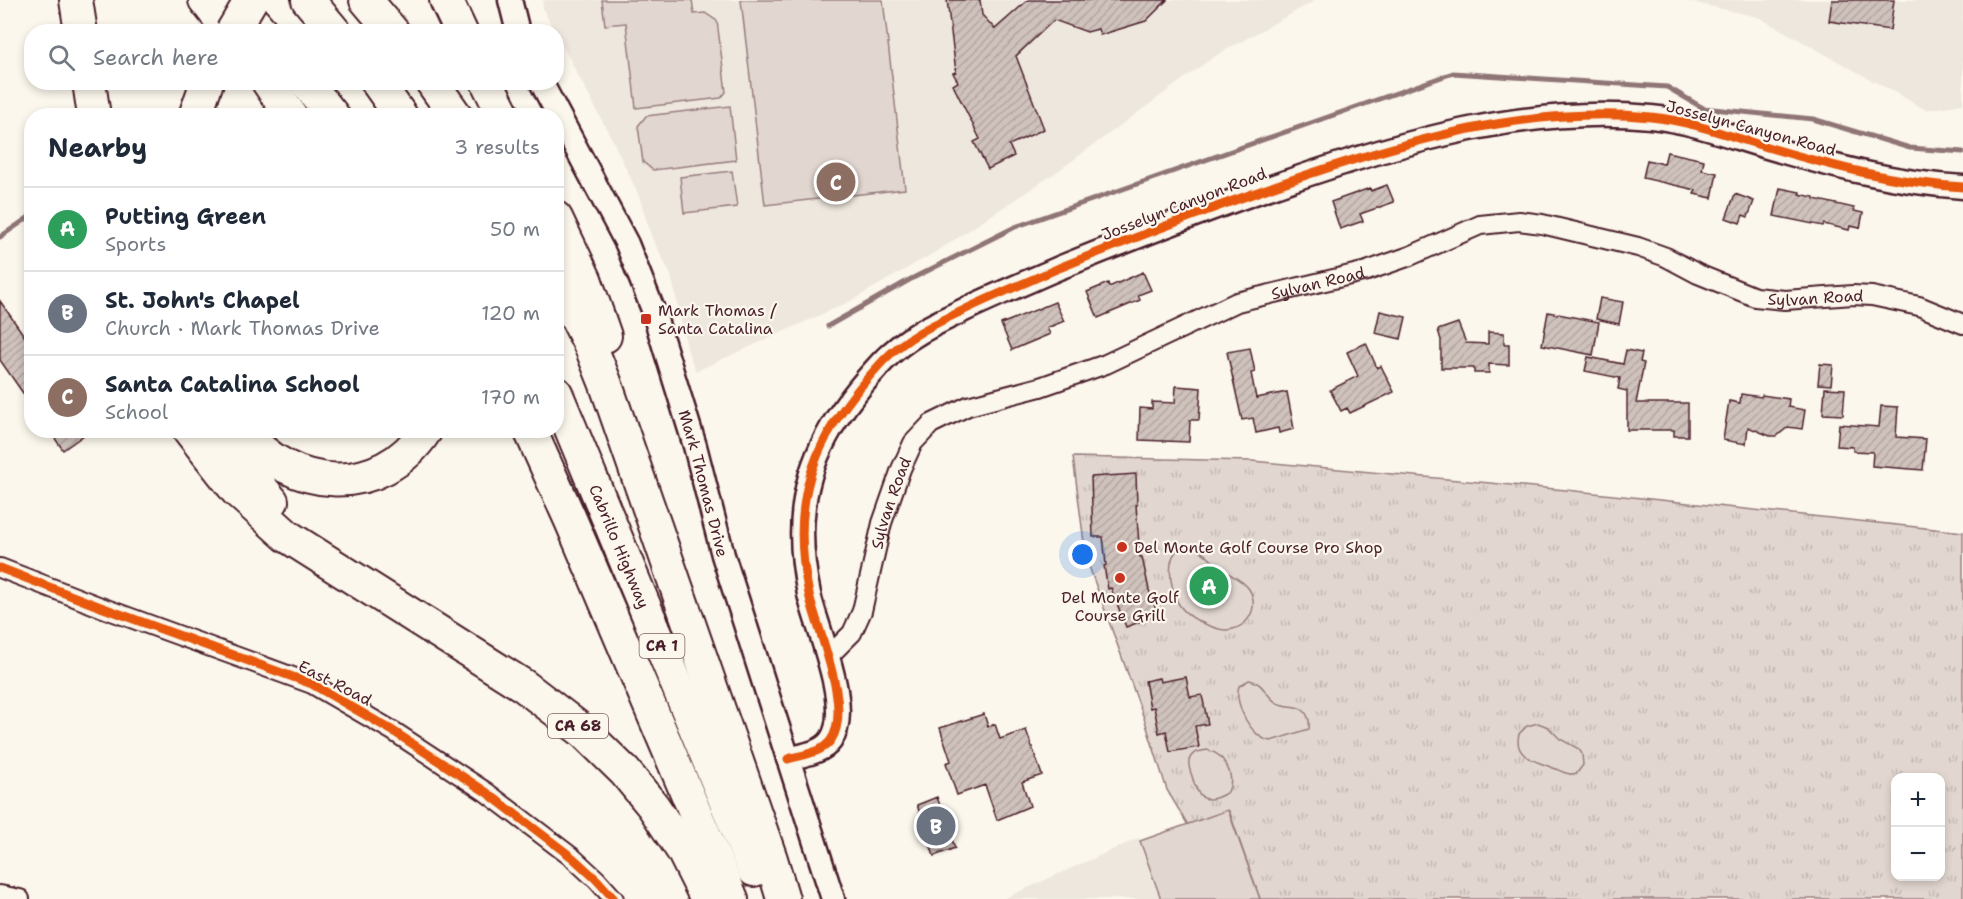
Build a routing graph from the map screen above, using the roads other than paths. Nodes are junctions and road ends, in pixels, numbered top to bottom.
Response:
1 (76, 0) edge
2 (205, 0) edge
3 (232, 0) edge
4 (251, 0) edge
5 (308, 0) edge
6 (366, 0) edge
7 (446, 0) edge
8 (510, 0) edge
9 (80, 24) edge
10 (217, 24) edge
11 (224, 24) edge
12 (236, 24) edge
13 (254, 24) edge
14 (328, 24) edge
15 (386, 24) edge
16 (457, 24) edge
17 (516, 24) edge
18 (90, 90) edge
19 (186, 90) edge
20 (204, 90) edge
21 (273, 90) edge
22 (312, 90) edge
23 (383, 90) edge
24 (438, 90) edge
25 (491, 90) edge
26 (545, 90) edge
27 (93, 108) edge
28 (181, 108) edge
29 (198, 108) edge
30 (286, 108) edge
31 (327, 108) edge
32 (395, 108) edge
33 (450, 108) edge
34 (500, 108) edge
35 (555, 108) edge
36 (564, 125) edge
37 (1963, 187) edge
38 (564, 235) edge
39 (564, 293) edge
40 (1963, 324) edge
41 (564, 412) edge
42 (624, 434) junction
43 (195, 438) edge
44 (227, 438) edge
45 (250, 438) edge
46 (420, 438) edge
47 (534, 438) edge
48 (0, 568) edge
49 (397, 604) junction
50 (828, 657) junction
51 (788, 759) junction
52 (0, 895) edge
53 (20, 899) edge
54 (614, 899) edge
55 (707, 899) edge
56 (732, 899) edge
57 (766, 899) edge
58 (783, 899) edge
59 (833, 899) edge

1 - 9 highway
2 - 11 highway
3 - 10 highway
3 - 13 highway
4 - 12 highway, bridge
5 - 14 highway
6 - 15 highway
7 - 16 highway
8 - 17 street
18 - 27 highway
19 - 28 highway
20 - 29 highway
21 - 30 highway
22 - 31 highway
23 - 32 highway
24 - 33 highway
25 - 34 highway
26 - 35 street, Mark Thomas Drive
36 - 51 street, Mark Thomas Drive
37 - 50 street, Josselyn Canyon Road
38 - 42 highway
39 - 42 highway
40 - 50 street, Sylvan Road
41 - 57 highway, Cabrillo Highway / CA 1
42 - 58 highway
43 - 49 highway
44 - 49 highway, CA 68
45 - 46 highway
47 - 56 highway, CA 1
48 - 54 street, East Road
49 - 55 highway, CA 68
50 - 51 street, Josselyn Canyon Road
51 - 59 street, Mark Thomas Drive
52 - 53 street

